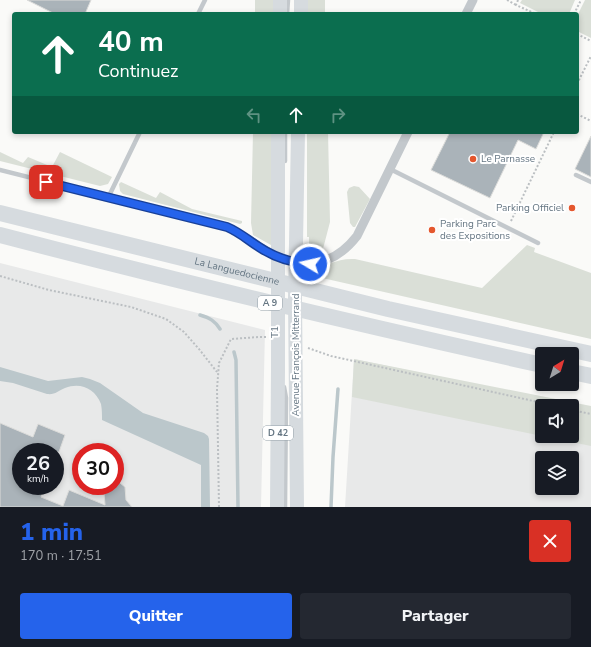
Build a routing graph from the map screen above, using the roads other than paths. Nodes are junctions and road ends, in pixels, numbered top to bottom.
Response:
1 (205, 0) edge
2 (280, 0) edge
3 (288, 0) edge
4 (296, 0) edge
5 (301, 0) edge
6 (473, 0) edge
7 (199, 12) edge
8 (280, 12) edge
9 (287, 12) edge
10 (296, 12) edge
11 (301, 12) edge
12 (467, 12) edge
13 (139, 134) edge
14 (278, 134) edge
15 (285, 134) edge
16 (294, 134) edge
17 (298, 134) edge
18 (407, 134) edge
19 (390, 169) junction
20 (0, 170) edge
21 (285, 170) dead end
22 (576, 175) dead end
23 (591, 182) edge
24 (108, 198) junction
25 (0, 212) edge
26 (289, 231) junction
27 (0, 235) edge
28 (248, 239) joint
29 (538, 243) dead end
30 (284, 253) dead end
31 (284, 268) dead end
32 (284, 276) dead end
33 (284, 292) dead end
34 (284, 299) dead end
35 (284, 315) dead end
36 (284, 330) dead end
37 (591, 354) edge
38 (287, 361) junction
39 (535, 363) edge
40 (579, 373) edge
41 (591, 376) edge
42 (277, 507) edge
43 (285, 507) edge
44 (291, 507) edge
45 (297, 507) edge

1 - 7 lane
2 - 8 main road
3 - 9 lane
4 - 10 lane
5 - 11 main road
6 - 12 street
13 - 24 lane
14 - 26 main road, Avenue François Mitterrand / D 42
15 - 21 lane
16 - 26 lane
17 - 26 main road, Avenue François Mitterrand / D 42
18 - 19 street
19 - 28 street
19 - 29 lane
20 - 24 lane
22 - 23 lane
24 - 28 lane
25 - 37 highway, La Languedocienne / A 9
26 - 38 main road, Avenue François Mitterrand / D 42
27 - 39 highway, A 9
30 - 31 lane
32 - 33 lane
34 - 35 lane, T1 / T1
36 - 38 lane, T1 / T1
38 - 42 main road, Avenue François Mitterrand / D 42
38 - 43 lane, T1 / T1
38 - 44 lane, T1 / T1
38 - 45 main road, Avenue François Mitterrand / D 42
40 - 41 highway

